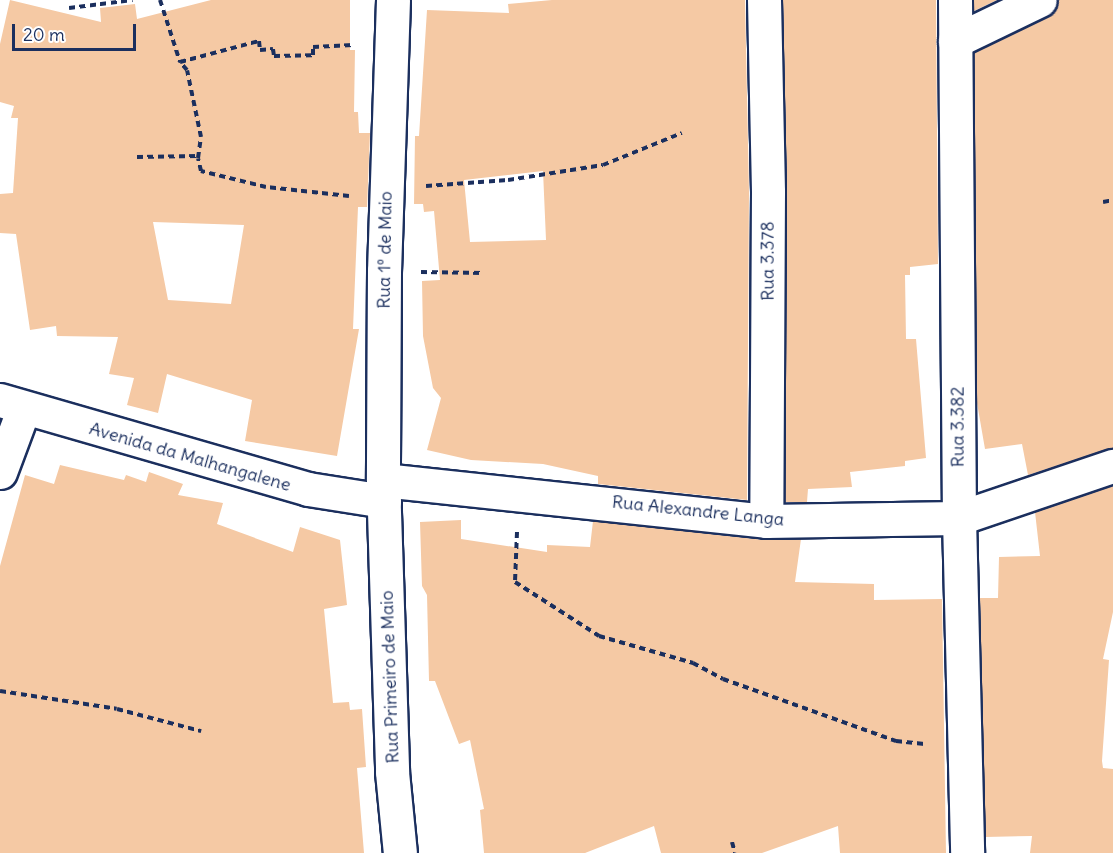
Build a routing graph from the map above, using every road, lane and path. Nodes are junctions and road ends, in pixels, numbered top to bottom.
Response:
1 (133, 0) edge
2 (160, 0) edge
3 (393, 0) edge
4 (765, 0) edge
5 (955, 0) edge
6 (1040, 0) edge
7 (69, 8) dead end
8 (955, 41) junction
9 (391, 42) junction
10 (180, 62) junction
11 (682, 132) dead end
12 (198, 156) junction
13 (137, 157) dead end
14 (386, 194) junction
15 (1113, 200) edge
16 (1103, 202) dead end
17 (384, 271) junction
18 (484, 273) dead end
19 (12, 405) edge
20 (1113, 466) edge
21 (0, 472) edge
22 (383, 490) junction
23 (520, 492) junction
24 (959, 518) junction
25 (766, 521) junction
26 (0, 691) edge
27 (201, 731) dead end
28 (939, 746) dead end
29 (732, 842) dead end
30 (400, 853) edge
31 (735, 853) edge
32 (967, 853) edge

1 - 7 path
2 - 10 path
3 - 9 street, Rua 1º de Maio
4 - 25 street, Rua 3.378
5 - 8 street, Rua 3.382
6 - 8 street
8 - 24 street, Rua 3.382
9 - 10 path
9 - 14 street, Rua 1º de Maio
10 - 12 path
11 - 14 path
12 - 13 path
12 - 14 path
14 - 17 street, Rua 1º de Maio
15 - 16 path
17 - 18 path
17 - 22 street, Rua 1º de Maio
19 - 21 street
19 - 22 street, Avenida da Malhangalene
20 - 24 street, Rua Alexandre Langa
22 - 23 street, Rua Alexandre Langa
22 - 30 street, Rua Primeiro de Maio
23 - 25 street, Rua Alexandre Langa
23 - 28 path
24 - 25 street, Rua Alexandre Langa
24 - 32 street, Rua 3.382
26 - 27 path
29 - 31 path

